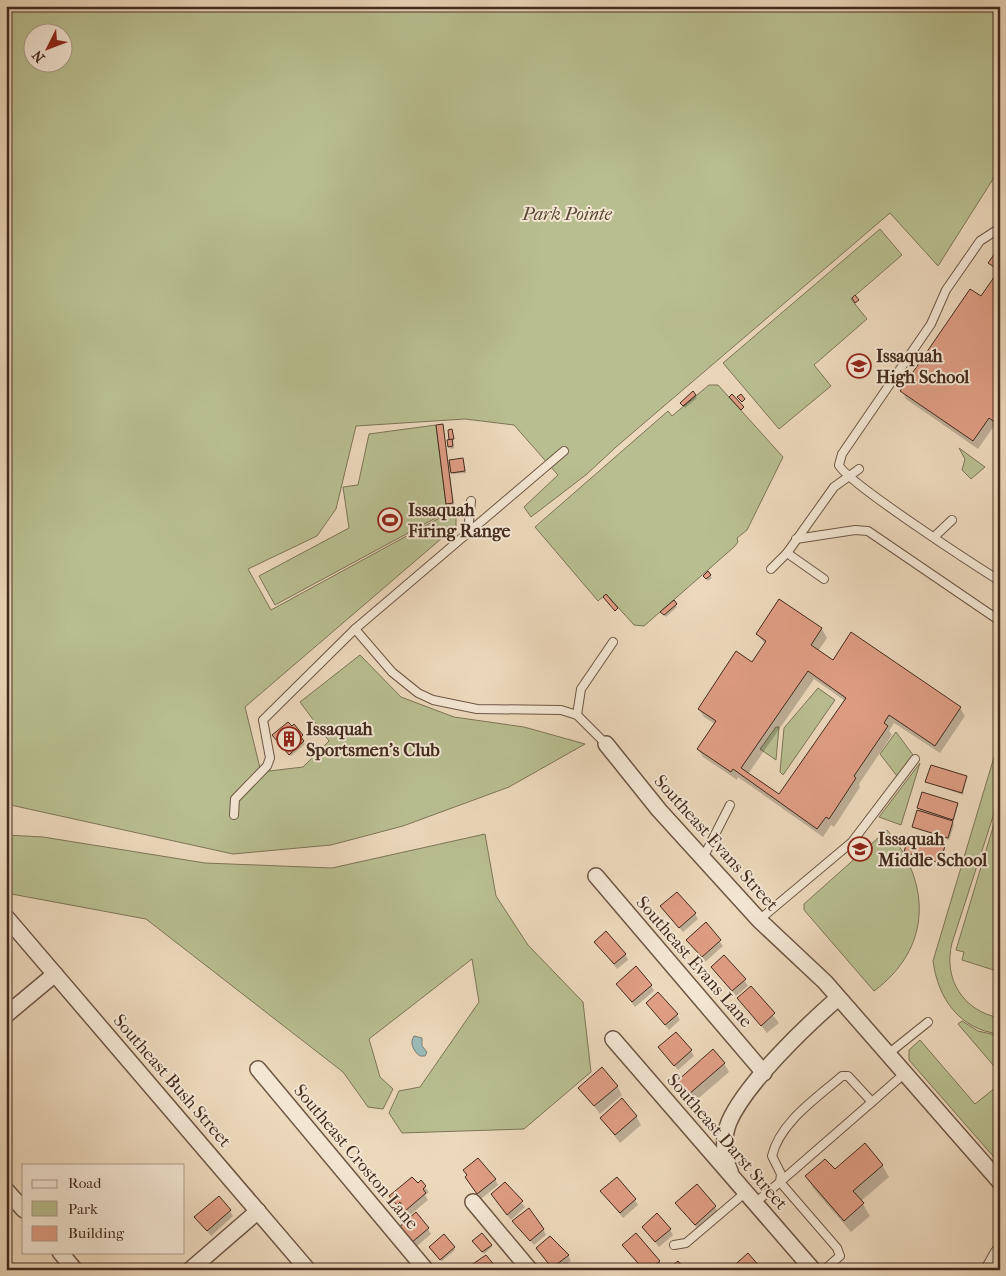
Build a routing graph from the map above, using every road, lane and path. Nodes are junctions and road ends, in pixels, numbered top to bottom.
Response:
1 (1000, 228) edge
2 (564, 451) dead end
3 (859, 469) dead end
4 (849, 476) junction
5 (471, 501) dead end
6 (952, 520) dead end
7 (468, 533) junction
8 (934, 537) junction
9 (796, 539) junction
10 (787, 553) junction
11 (771, 569) dead end
12 (824, 579) dead end
13 (999, 579) edge
14 (1000, 621) edge
15 (355, 629) junction
16 (613, 642) dead end
17 (577, 714) junction
18 (606, 744) joint
19 (916, 759) dead end
20 (730, 805) dead end
21 (234, 815) dead end
22 (703, 858) junction
23 (596, 876) dead end
24 (6, 917) edge
25 (759, 920) junction
26 (55, 974) junction
27 (838, 998) junction
28 (6, 1015) edge
29 (928, 1022) dead end
30 (613, 1039) dead end
31 (888, 1054) junction
32 (258, 1069) dead end
33 (764, 1072) junction
34 (905, 1074) junction
35 (872, 1102) junction
36 (780, 1182) junction
37 (1000, 1182) edge
38 (6, 1190) edge
39 (746, 1192) junction
40 (473, 1202) dead end
41 (22, 1208) edge
42 (258, 1210) junction
43 (674, 1245) dead end
44 (62, 1254) edge
45 (1000, 1254) edge
46 (193, 1269) edge
47 (75, 1270) edge
48 (308, 1270) edge
49 (426, 1270) edge
50 (530, 1270) edge
51 (813, 1270) edge
52 (824, 1270) edge
53 (991, 1270) edge

1 - 4 lane
2 - 7 lane
3 - 4 lane
4 - 8 lane
4 - 9 lane
5 - 7 lane
6 - 8 lane
7 - 15 lane
8 - 13 lane
9 - 10 lane
9 - 14 lane
10 - 11 lane
10 - 12 lane
15 - 17 lane
15 - 21 lane
16 - 17 lane
17 - 18 lane, Southeast Evans Street
18 - 22 street, Southeast Evans Street
19 - 25 lane
20 - 22 lane
22 - 25 street, Southeast Evans Street
23 - 33 street, Southeast Evans Lane
24 - 26 street, Southeast Bush Street
25 - 27 street, Southeast Evans Street
26 - 28 street
26 - 42 street, Southeast Bush Street
27 - 31 street, Southeast Evans Street
27 - 33 street
29 - 31 lane
30 - 39 street, Southeast Darst Street
31 - 34 street, Southeast Evans Street
32 - 49 street, Southeast Croston Lane
33 - 39 street
34 - 35 lane
34 - 37 street, Southeast Evans Street
35 - 36 lane
35 - 36 lane
36 - 39 lane
36 - 52 lane
38 - 41 street
39 - 43 lane
39 - 51 street, Southeast Darst Street
40 - 50 street
42 - 46 street
42 - 48 street, Southeast Bush Street
44 - 47 street
45 - 53 street

